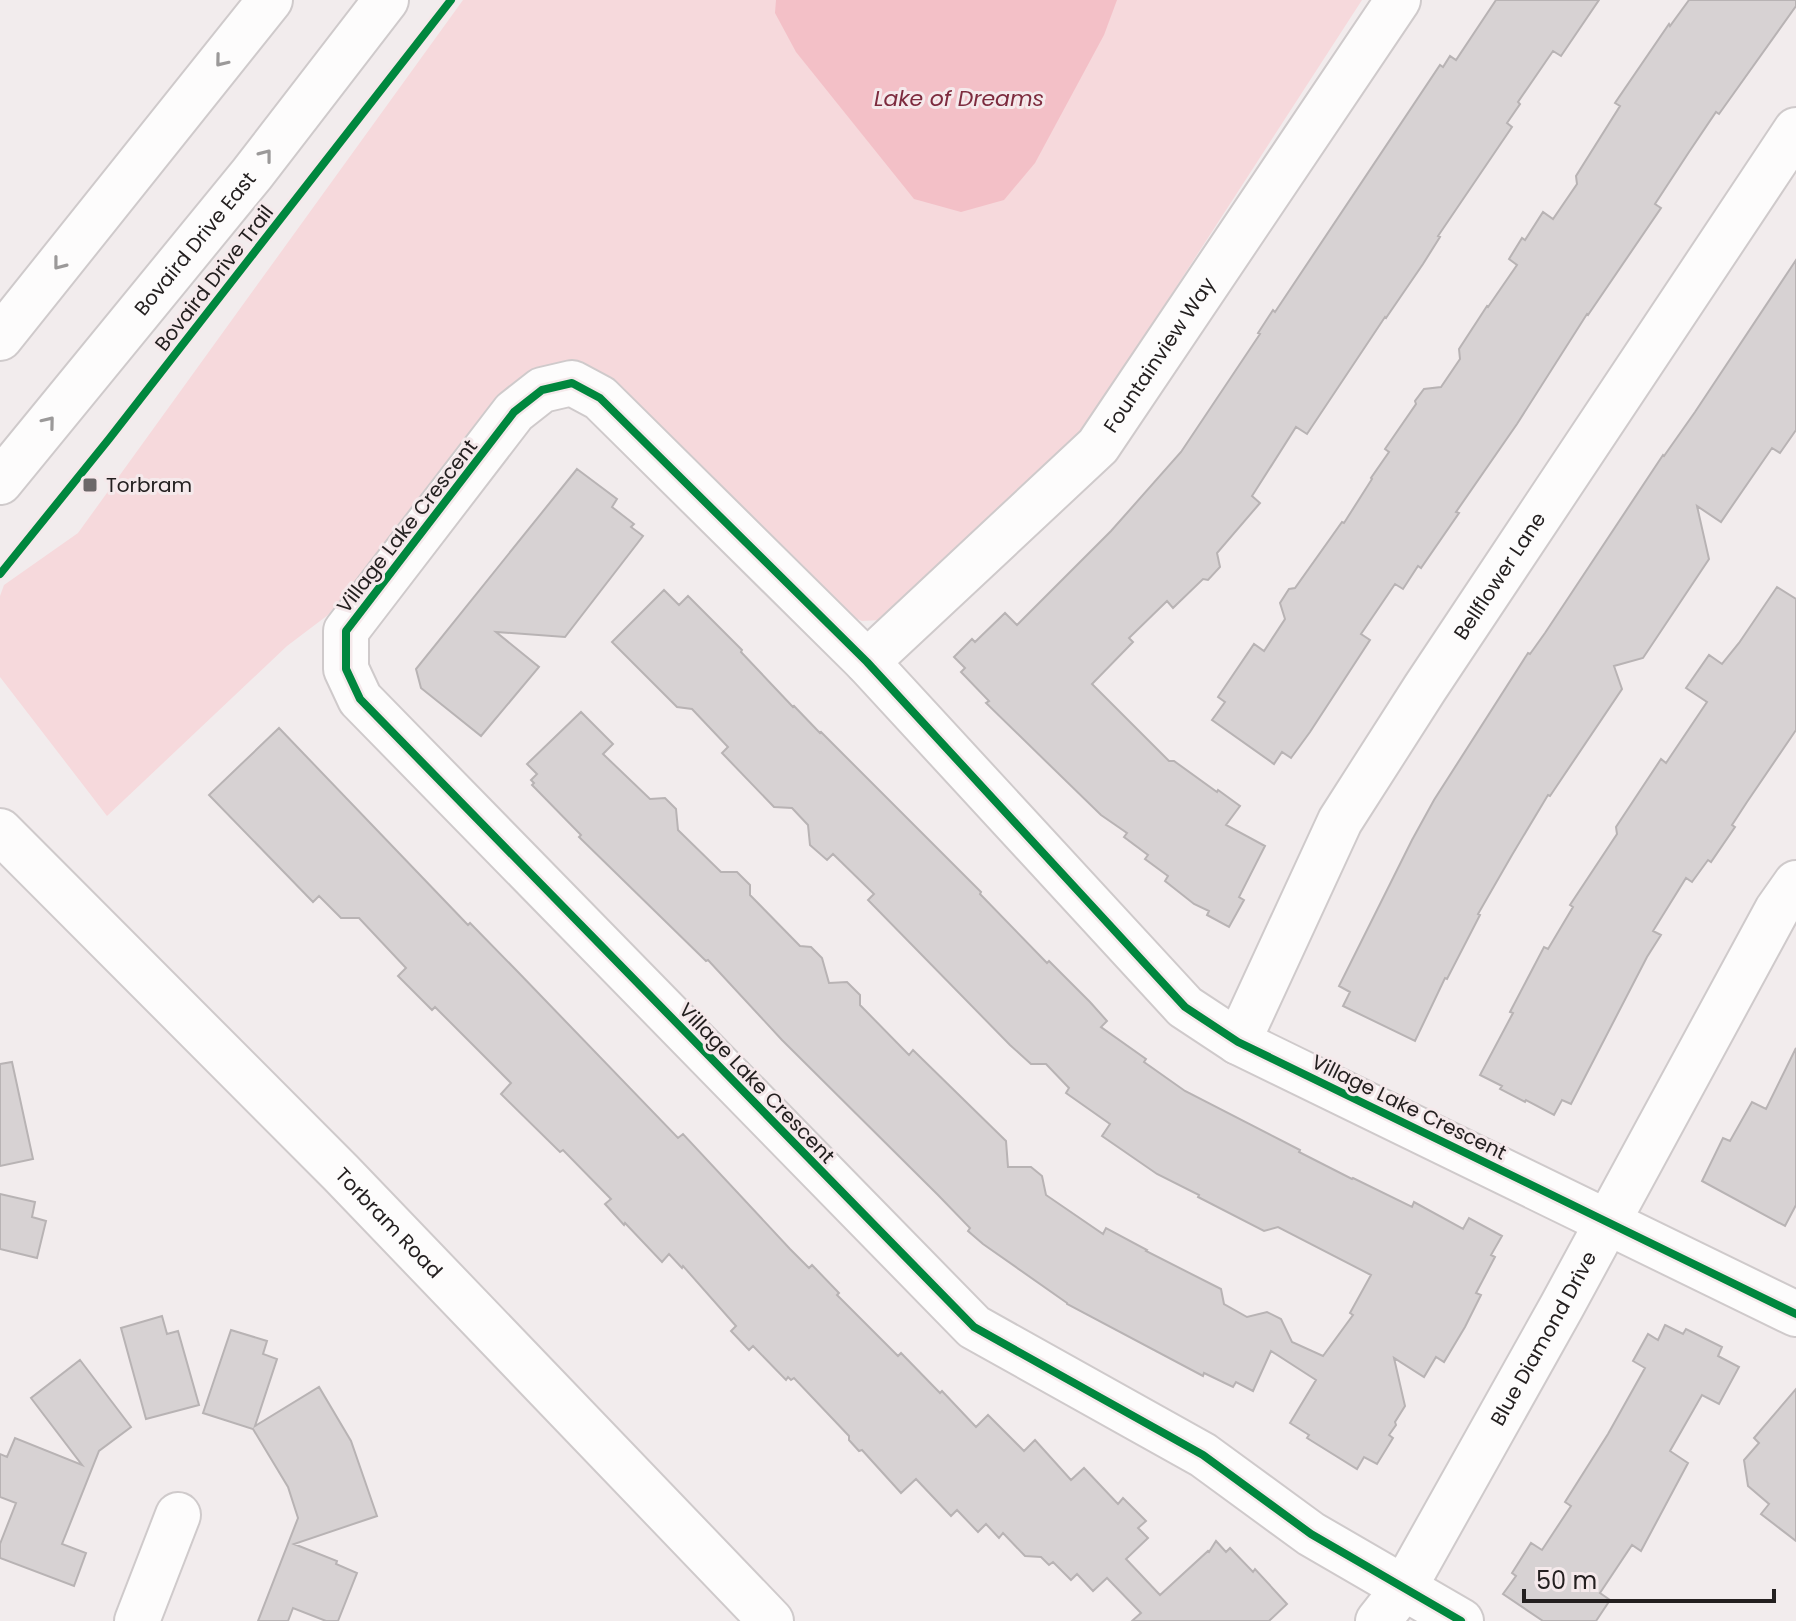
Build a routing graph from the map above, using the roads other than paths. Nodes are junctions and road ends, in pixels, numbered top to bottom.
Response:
1 (270, 0) edge
2 (386, 0) edge
3 (1398, 0) edge
4 (1796, 130) edge
5 (0, 338) edge
6 (0, 482) edge
7 (867, 662) junction
8 (0, 831) edge
9 (1796, 883) edge
10 (1238, 1042) junction
11 (1608, 1221) junction
12 (1796, 1314) edge
13 (178, 1515) dead end
14 (1391, 1604) edge
15 (137, 1621) edge
16 (771, 1621) edge
17 (1461, 1621) edge

1 -> 5 street
6 -> 2 street, Bovaird Drive East
3 - 7 street, Fountainview Way
4 - 10 street, Bellflower Lane
7 - 10 street, Village Lake Crescent
7 - 14 street, Village Lake Crescent
8 - 16 street, Torbram Road
9 - 11 street, Blue Diamond Drive
10 - 11 street, Village Lake Crescent
11 - 12 street, Village Lake Crescent
11 - 14 street, Blue Diamond Drive
13 - 15 street
14 - 17 street, Village Lake Crescent

